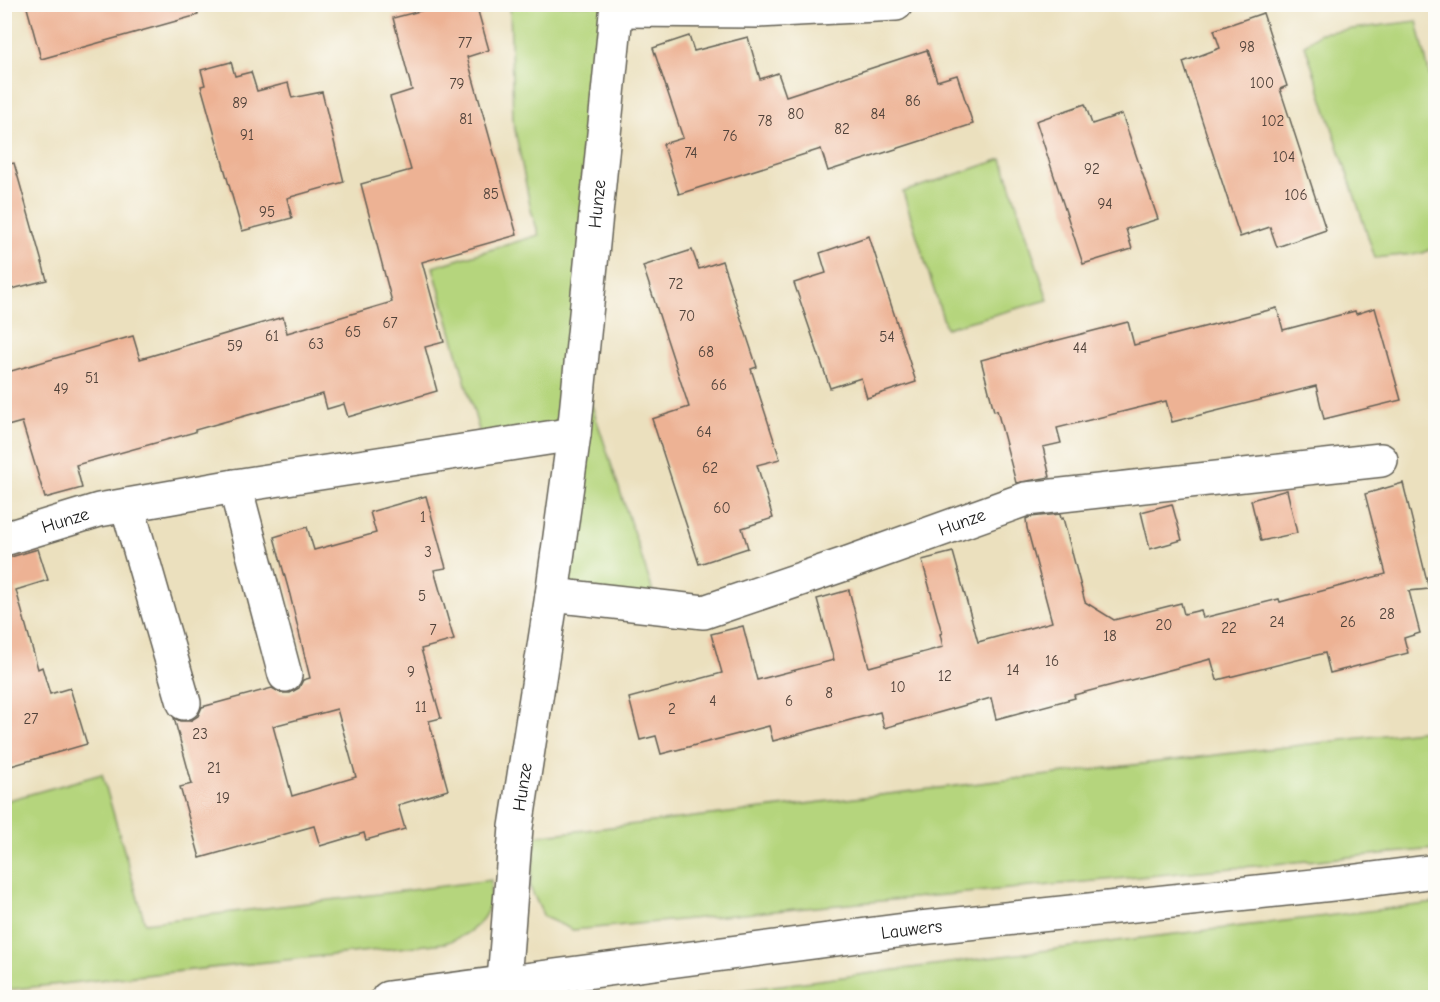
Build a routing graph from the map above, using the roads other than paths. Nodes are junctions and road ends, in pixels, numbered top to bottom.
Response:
1 (896, 4) edge
2 (617, 7) edge
3 (573, 434) junction
4 (1381, 460) dead end
5 (235, 486) junction
6 (128, 505) junction
7 (4, 539) edge
8 (552, 595) junction
9 (285, 675) dead end
10 (184, 703) dead end
11 (1436, 871) edge
12 (504, 981) junction
13 (388, 998) edge

1 - 2 street, Hunze
2 - 3 street, Hunze
3 - 5 street, Hunze
3 - 8 street, Hunze
4 - 8 street, Hunze
5 - 6 street, Hunze
5 - 9 street
6 - 7 street, Hunze
6 - 10 street
8 - 12 street, Hunze
11 - 12 street, Lauwers
12 - 13 street, Lauwers

